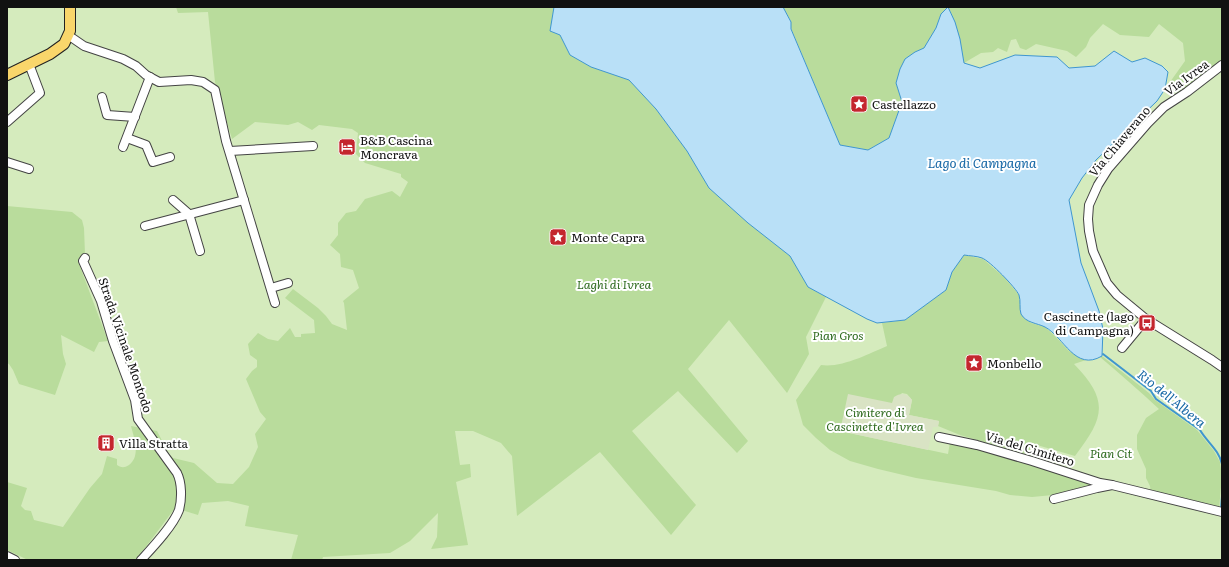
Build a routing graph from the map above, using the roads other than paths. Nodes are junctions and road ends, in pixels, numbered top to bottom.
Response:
1 (70, 7) edge
2 (68, 35) junction
3 (29, 64) junction
4 (1222, 65) edge
5 (7, 75) edge
6 (150, 77) junction
7 (102, 97) dead end
8 (1164, 107) joint
9 (135, 117) junction
10 (7, 122) edge
11 (126, 138) junction
12 (314, 146) dead end
13 (123, 148) dead end
14 (230, 151) junction
15 (170, 157) dead end
16 (7, 162) edge
17 (29, 169) dead end
18 (173, 200) dead end
19 (244, 200) junction
20 (189, 214) junction
21 (146, 226) dead end
22 (200, 251) dead end
23 (85, 258) dead end
24 (288, 282) dead end
25 (271, 288) junction
26 (275, 302) dead end
27 (1146, 319) junction
28 (1122, 348) dead end
29 (1222, 367) edge
30 (939, 437) dead end
31 (1112, 485) junction
32 (1054, 499) dead end
33 (1220, 512) edge
34 (7, 556) edge
35 (15, 560) edge
36 (141, 560) edge

1 - 2 main road
2 - 3 main road
2 - 6 street
3 - 5 main road
3 - 10 street
4 - 8 street, Via Ivrea
6 - 9 street
6 - 14 street
7 - 9 street
8 - 27 street, Via Chiaverano
9 - 11 street
11 - 13 street
11 - 15 street
12 - 14 street
14 - 19 street
16 - 17 street
18 - 20 street
19 - 20 street
19 - 25 street
20 - 21 street
20 - 22 street
23 - 36 street, Strada Vicinale Montodo
24 - 25 street
25 - 26 street
27 - 28 street
27 - 29 street, Via Chiaverano
30 - 31 street, Via del Cimitero
31 - 32 street
31 - 33 street, Via del Cimitero
34 - 35 street

